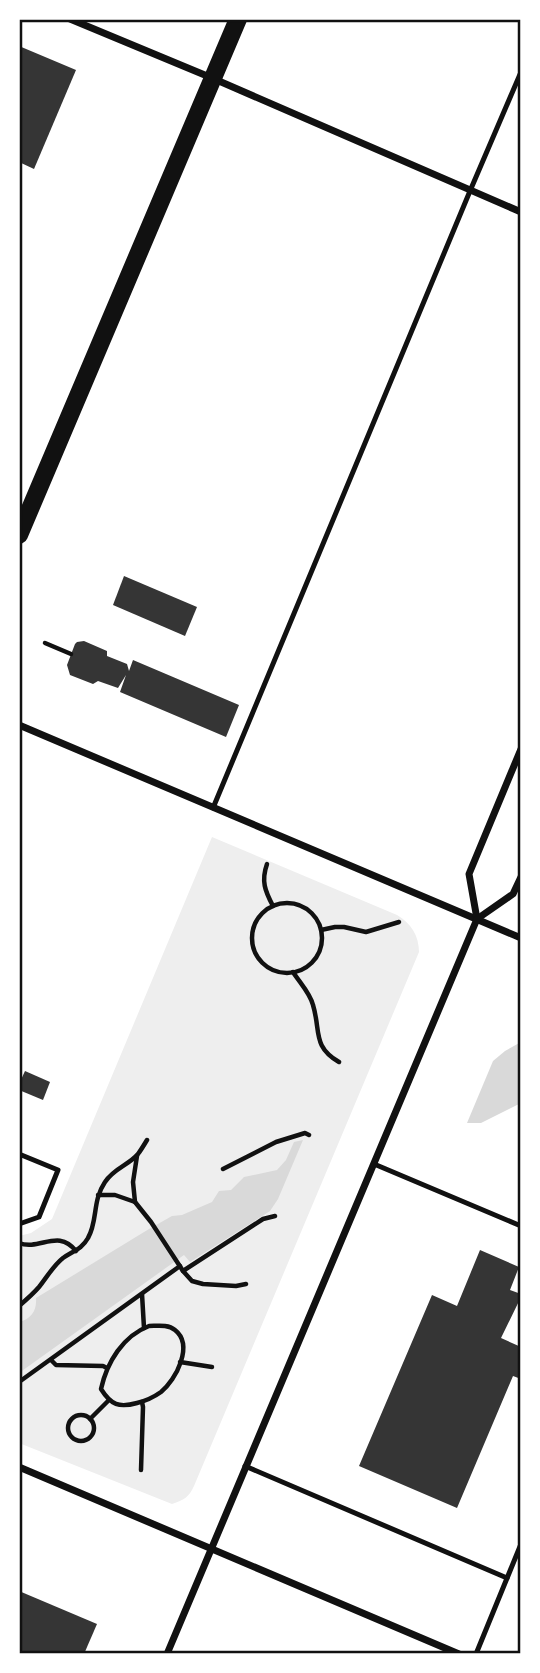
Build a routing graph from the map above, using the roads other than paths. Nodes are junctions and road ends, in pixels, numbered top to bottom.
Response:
1 (71, 19) edge
2 (238, 19) edge
3 (521, 72) edge
4 (212, 78) junction
5 (470, 191) junction
6 (521, 212) edge
7 (19, 535) edge
8 (19, 725) edge
9 (521, 749) edge
10 (213, 808) junction
11 (521, 877) edge
12 (477, 919) junction
13 (521, 937) edge
14 (19, 1154) edge
15 (374, 1164) junction
16 (19, 1223) edge
17 (521, 1226) edge
18 (245, 1466) junction
19 (19, 1467) edge
20 (521, 1544) edge
21 (210, 1548) junction
22 (507, 1577) junction
23 (167, 1654) edge
24 (459, 1654) edge
25 (475, 1654) edge

1 - 4 street
2 - 4 main road
3 - 5 lane
4 - 5 street
4 - 7 main road
5 - 6 street
5 - 10 lane
8 - 10 street
9 - 12 street
10 - 12 street
11 - 12 street
12 - 13 street
12 - 15 street
14 - 16 lane
15 - 17 lane
15 - 18 street
18 - 21 street
18 - 22 lane
19 - 21 street
20 - 22 lane
21 - 23 street
21 - 24 street
22 - 25 lane

